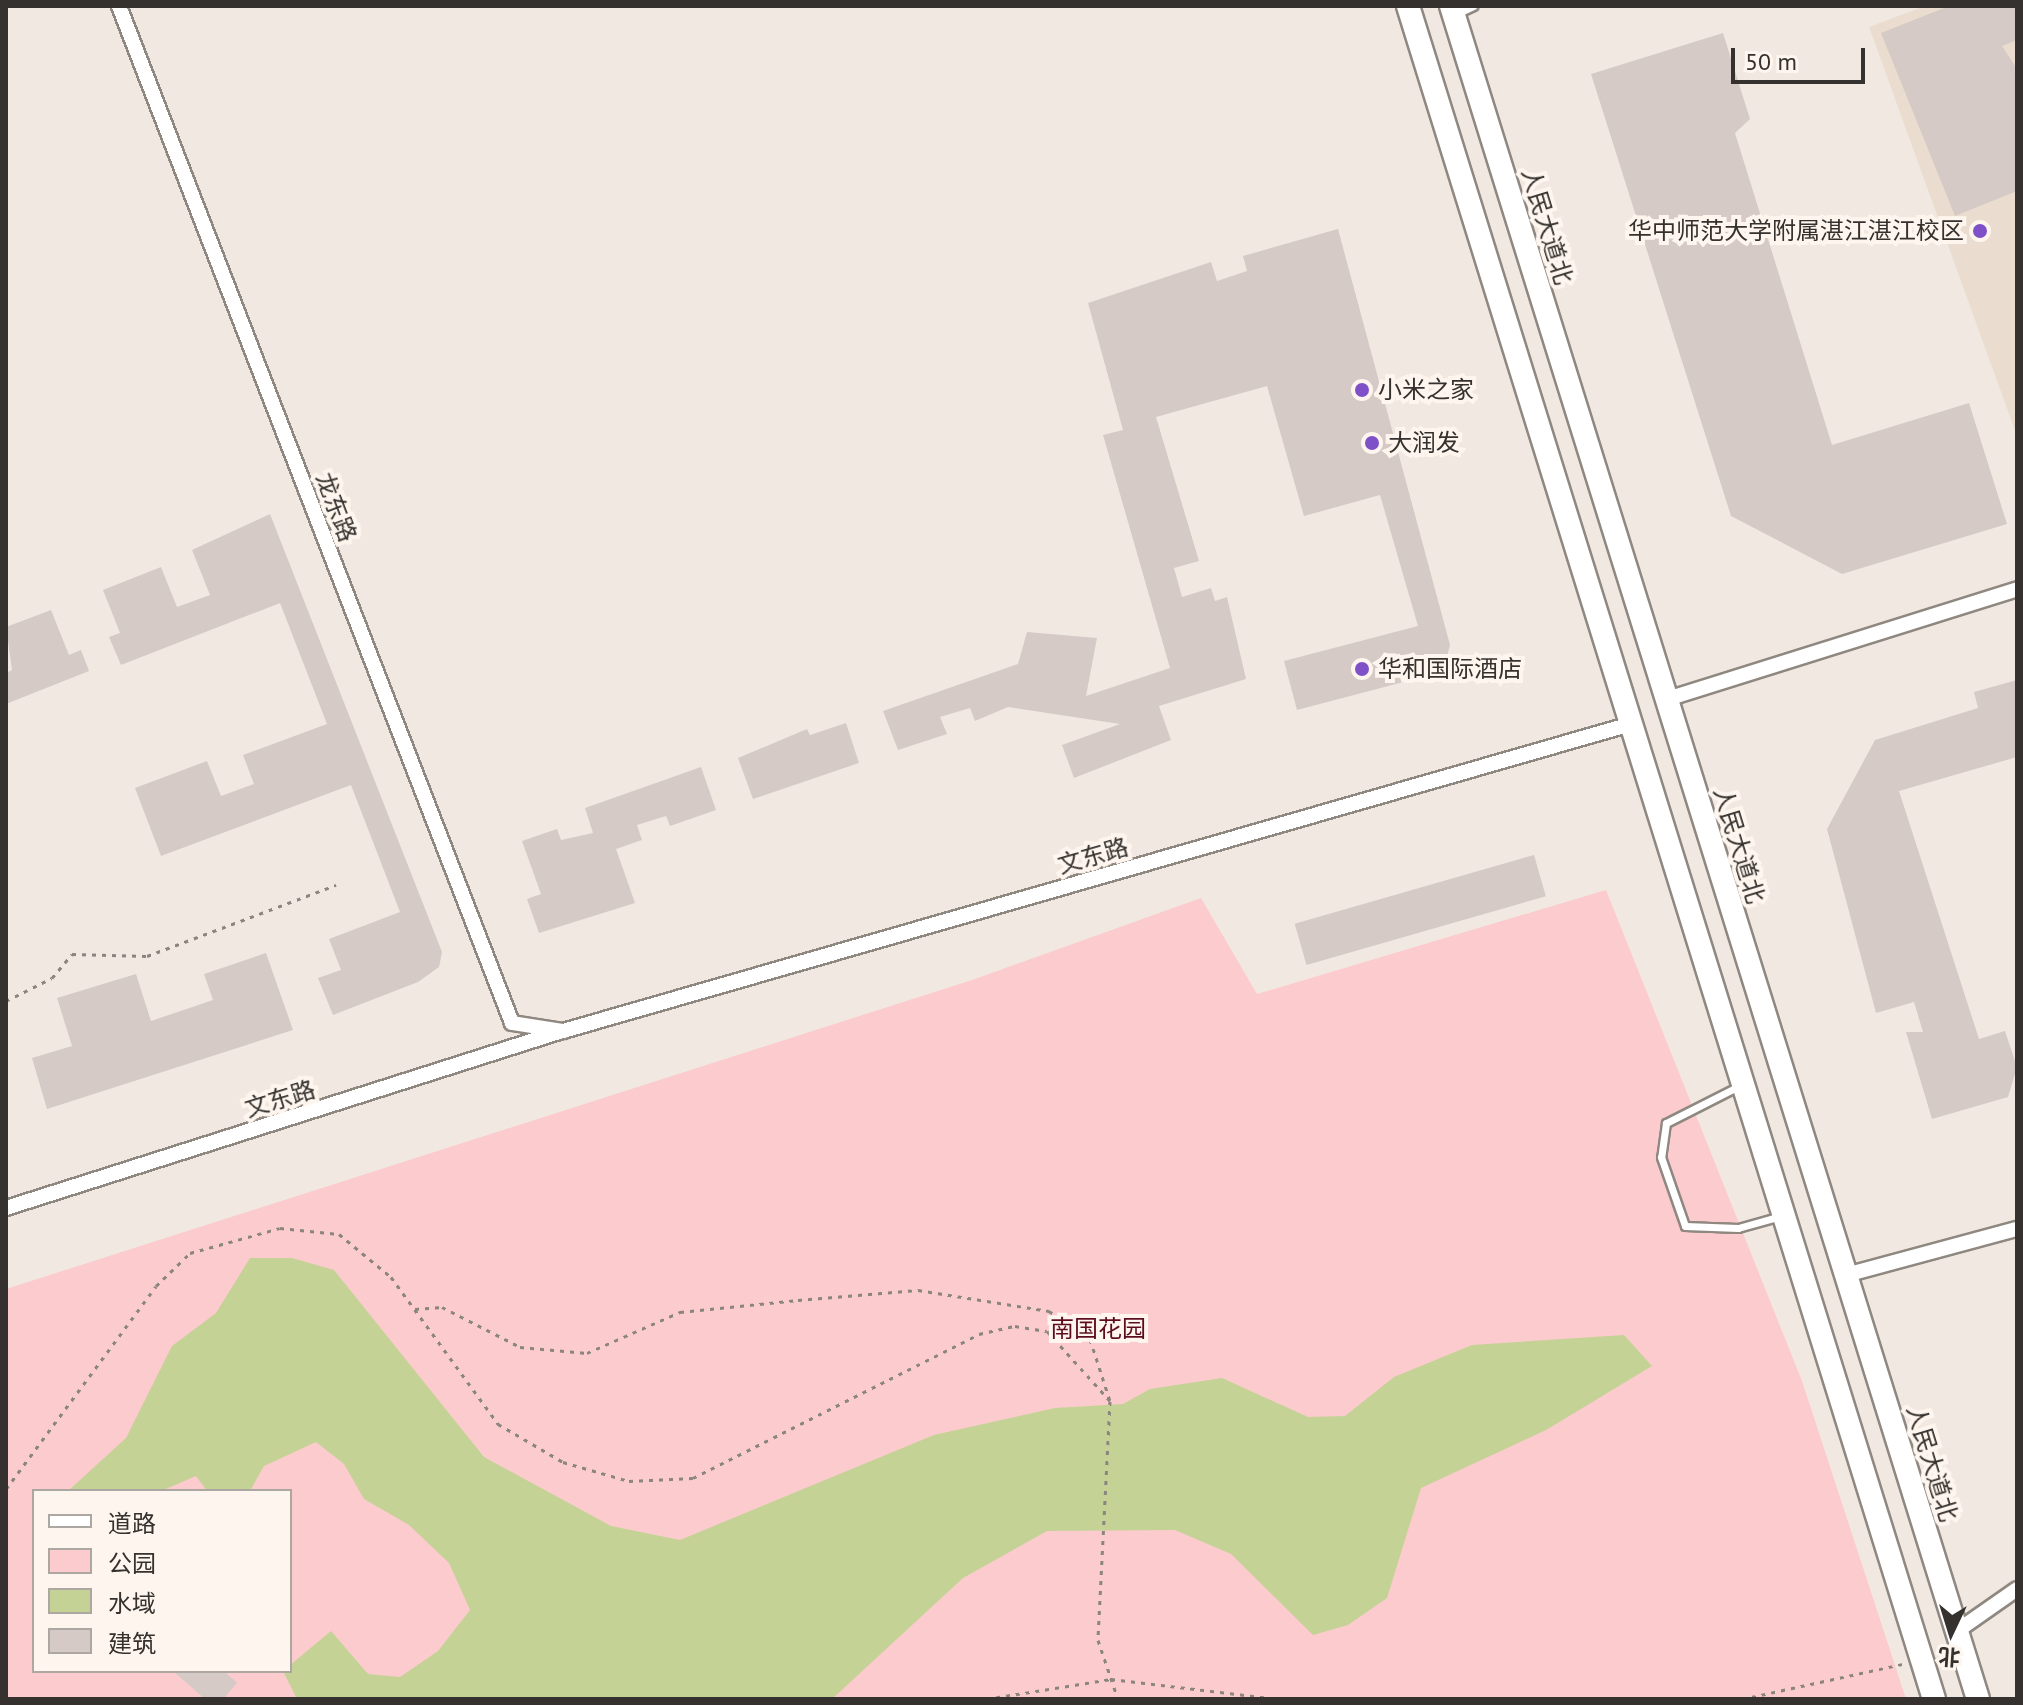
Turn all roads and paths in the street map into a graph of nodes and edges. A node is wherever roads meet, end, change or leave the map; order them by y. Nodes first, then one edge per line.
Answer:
1 (119, 6) edge
2 (1408, 6) edge
3 (1459, 9) edge
4 (2017, 589) edge
5 (1667, 699) junction
6 (1631, 724) junction
7 (336, 885) dead end
8 (6, 1001) edge
9 (512, 1023) joint
10 (567, 1030) junction
11 (1743, 1084) junction
12 (6, 1208) edge
13 (1784, 1215) junction
14 (2017, 1229) edge
15 (1846, 1275) junction
16 (415, 1309) junction
17 (1110, 1401) junction
18 (6, 1489) edge
19 (2017, 1589) edge
20 (1957, 1631) junction
21 (1922, 1660) junction
22 (1111, 1679) junction
23 (986, 1699) edge
24 (1118, 1699) edge
25 (1279, 1699) edge
26 (1742, 1699) edge
27 (1934, 1699) edge
28 (1978, 1699) edge

1 - 9 street, 龙东路
2 - 6 main road
3 - 5 main road, 人民大道北
4 - 5 street
5 - 15 main road, 人民大道北
6 - 10 street, 文东路
6 - 11 main road
7 - 8 path
9 - 10 street, 文东路
10 - 12 street, 文东路
11 - 13 main road
11 - 13 lane
13 - 21 main road
14 - 15 street
15 - 20 main road, 人民大道北
16 - 17 path
16 - 17 path
16 - 18 path
17 - 22 path
19 - 20 street
20 - 28 main road, 人民大道北
21 - 26 path
21 - 27 main road
22 - 23 path
22 - 24 path
22 - 25 path

